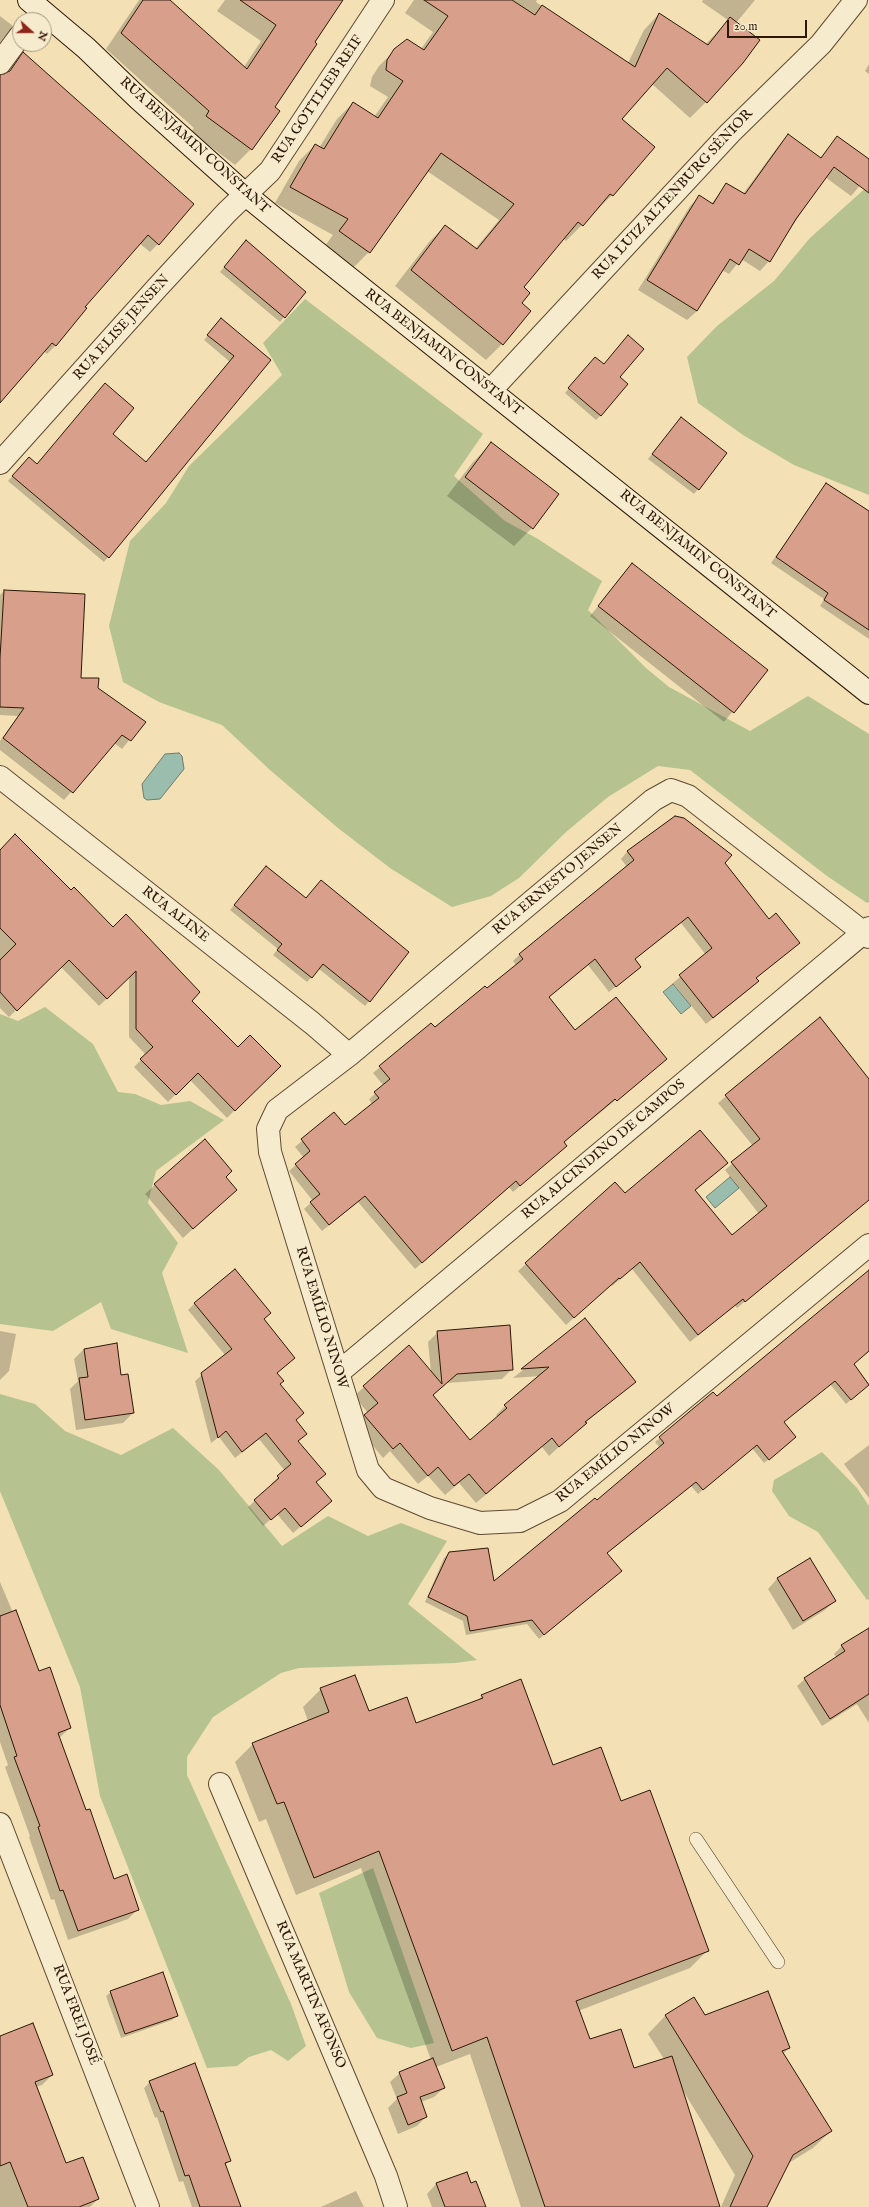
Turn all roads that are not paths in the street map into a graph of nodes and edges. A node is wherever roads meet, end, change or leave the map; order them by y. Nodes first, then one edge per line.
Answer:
1 (384, 0) edge
2 (856, 0) edge
3 (34, 10) edge
4 (12, 47) edge
5 (0, 63) edge
6 (246, 195) junction
7 (491, 390) junction
8 (0, 463) edge
9 (869, 693) edge
10 (0, 777) edge
11 (867, 932) edge
12 (348, 1055) junction
13 (268, 1129) joint
14 (869, 1244) edge
15 (338, 1373) junction
16 (220, 1784) dead end
17 (0, 1824) edge
18 (696, 1839) dead end
19 (778, 1962) dead end
20 (148, 2207) edge
21 (396, 2207) edge

1 - 6 street, RUA GOTTLIEB REIF
2 - 7 street, RUA LUIZ ALTENBURG SÊNIOR
3 - 6 street, RUA BENJAMIN CONSTANT
4 - 5 street
6 - 7 street, RUA BENJAMIN CONSTANT
6 - 8 street, RUA ELISE JENSEN
7 - 9 street, RUA BENJAMIN CONSTANT
10 - 12 street, RUA ALINE
11 - 12 street, RUA ERNESTO JENSEN
11 - 15 street, RUA ALCINDINO DE CAMPOS
12 - 13 street, RUA ERNESTO JENSEN
13 - 15 street, RUA EMÍLIO NINOW
14 - 15 street, RUA EMÍLIO NINOW
16 - 21 street, RUA MARTIN AFONSO
17 - 20 street, RUA FREI JOSÉ
18 - 19 lane

